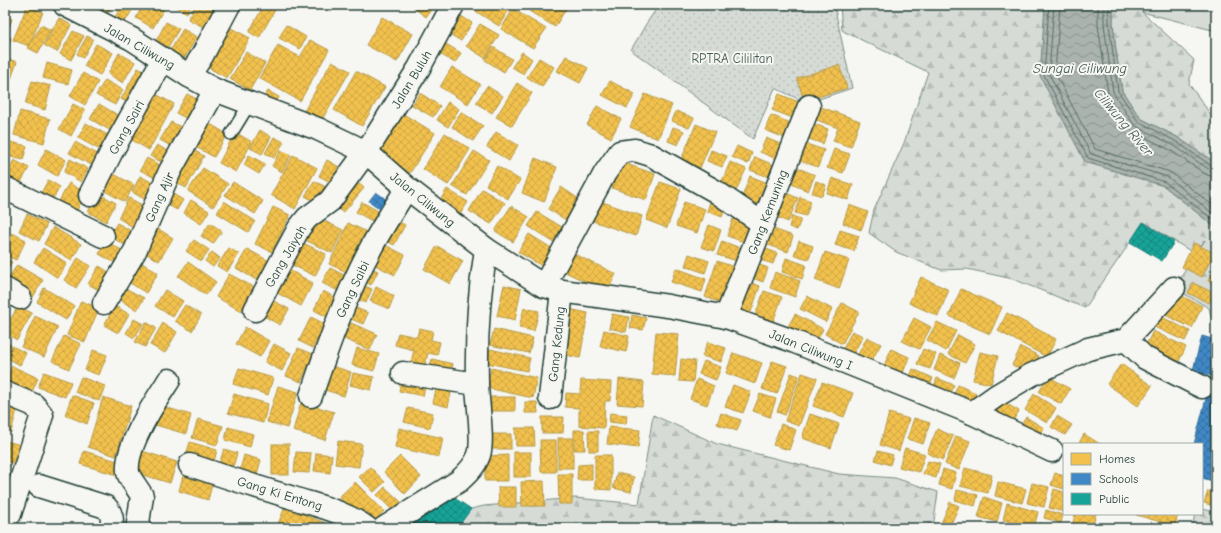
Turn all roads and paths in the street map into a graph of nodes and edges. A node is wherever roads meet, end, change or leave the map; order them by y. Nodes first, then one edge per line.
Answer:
1 (65, 5) edge
2 (229, 5) edge
3 (453, 5) edge
4 (163, 59) junction
5 (189, 76) junction
6 (215, 90) junction
7 (250, 103) junction
8 (809, 106) dead end
9 (231, 134) dead end
10 (366, 152) junction
11 (5, 188) edge
12 (407, 188) junction
13 (90, 195) dead end
14 (762, 223) junction
15 (103, 236) dead end
16 (486, 249) junction
17 (553, 288) junction
18 (1174, 288) dead end
19 (104, 304) dead end
20 (255, 310) dead end
21 (726, 317) junction
22 (1126, 340) junction
23 (403, 373) dead end
24 (169, 380) dead end
25 (476, 384) junction
26 (1202, 387) dead end
27 (5, 393) edge
28 (310, 396) dead end
29 (550, 398) dead end
30 (972, 413) junction
31 (1052, 451) dead end
32 (190, 464) dead end
33 (39, 486) dead end
34 (5, 516) edge
35 (111, 528) edge
36 (140, 528) edge
37 (366, 528) edge
38 (384, 528) edge

1 - 4 street, Jalan Ciliwung
2 - 5 street
3 - 10 street, Jalan Buluh
4 - 5 street, Jalan Ciliwung
4 - 13 street, Gang Sairi
5 - 6 street, Jalan Ciliwung
6 - 7 street, Jalan Ciliwung
6 - 19 street, Gang Ajir
7 - 9 lane
7 - 10 street, Jalan Ciliwung
8 - 14 street, Gang Kemuning
10 - 12 street, Jalan Ciliwung
10 - 20 street, Gang Jaiyah
11 - 15 street
12 - 16 street, Jalan Ciliwung
12 - 28 street, Gang Saibi
14 - 17 street
14 - 21 street, Gang Kemuning
16 - 17 street, Jalan Ciliwung I
16 - 25 street
17 - 21 street, Jalan Ciliwung I
17 - 29 street, Gang Kedung
18 - 22 street
21 - 30 street, Jalan Ciliwung I
22 - 26 street
22 - 30 street
23 - 25 street
24 - 36 street
25 - 38 street
27 - 34 street
30 - 31 street, Jalan Ciliwung I
32 - 37 street, Gang Ki Entong
33 - 35 street

